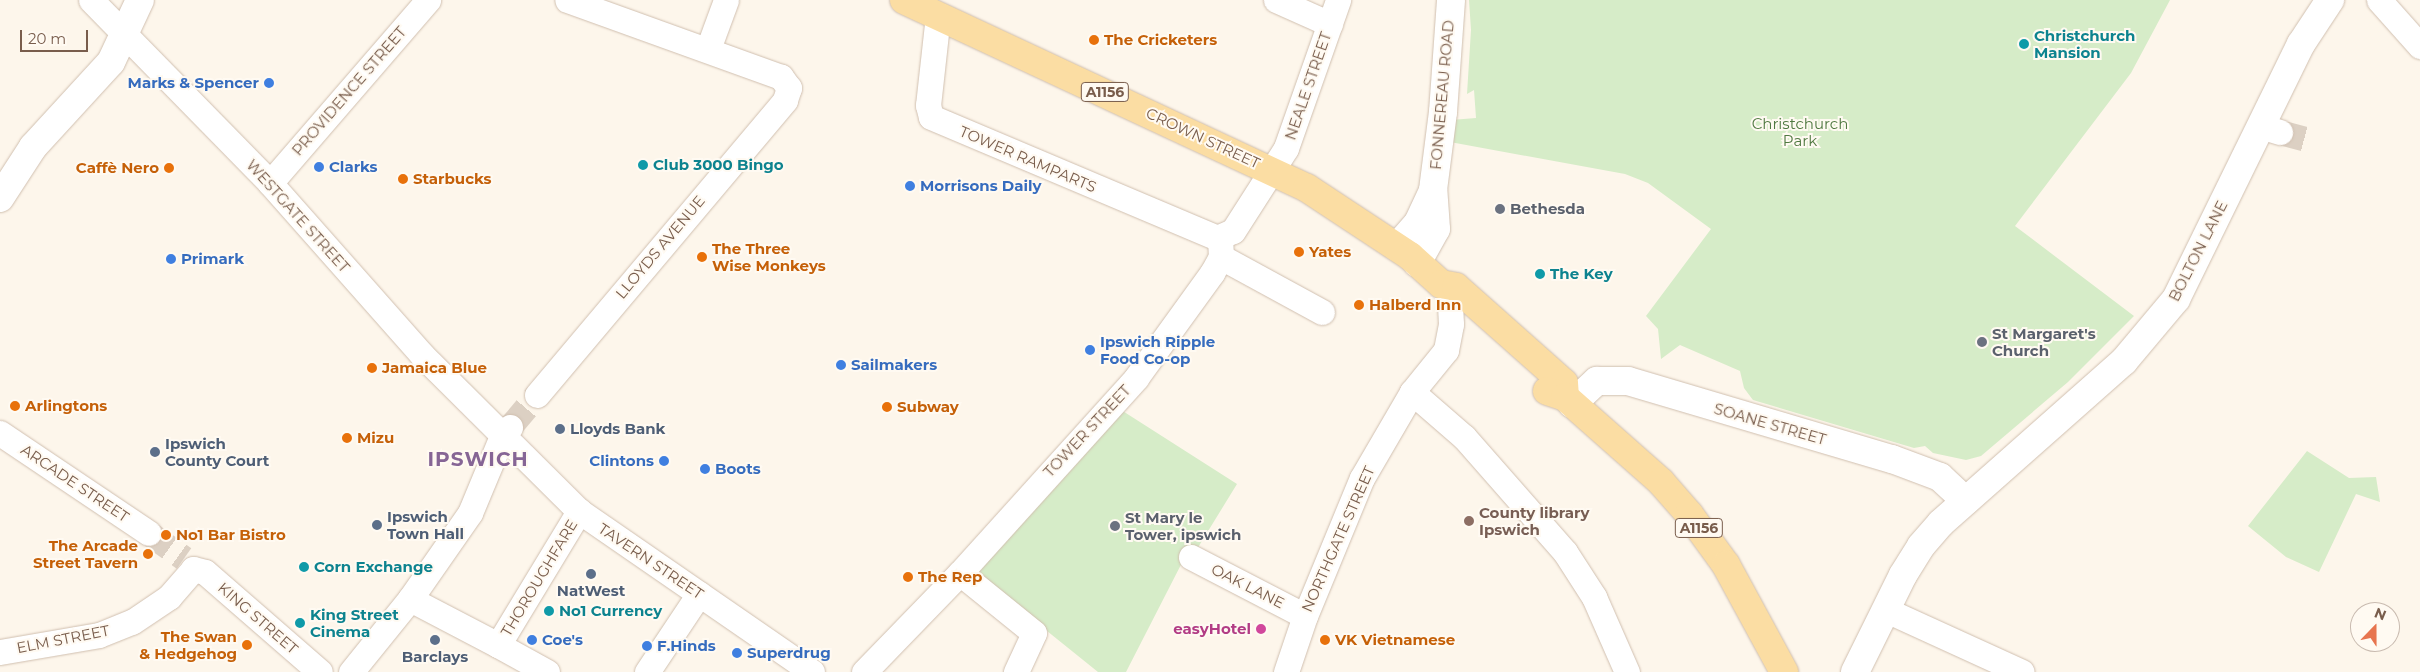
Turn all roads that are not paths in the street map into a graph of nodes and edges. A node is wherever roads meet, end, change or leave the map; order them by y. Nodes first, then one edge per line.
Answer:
1 (91, 0) edge
2 (140, 0) edge
3 (428, 0) edge
4 (567, 0) edge
5 (726, 0) edge
6 (904, 0) edge
7 (1276, 0) edge
8 (1338, 0) edge
9 (1451, 0) edge
10 (2330, 0) edge
11 (2379, 0) edge
12 (938, 15) junction
13 (1330, 24) junction
14 (125, 33) junction
15 (2420, 46) edge
16 (708, 49) junction
17 (1273, 170) junction
18 (270, 183) junction
19 (0, 198) edge
20 (1220, 247) junction
21 (1408, 255) junction
22 (1446, 295) junction
23 (1322, 312) dead end
24 (1412, 392) junction
25 (537, 395) tunnel mouth
26 (1568, 400) junction
27 (506, 432) junction
28 (0, 433) edge
29 (1966, 501) junction
30 (579, 511) junction
31 (149, 533) tunnel mouth
32 (1191, 557) dead end
33 (189, 563) joint
34 (960, 573) junction
35 (699, 594) junction
36 (410, 599) junction
37 (1886, 610) junction
38 (1305, 616) junction
39 (498, 646) junction
40 (0, 652) edge
41 (320, 672) edge
42 (351, 672) edge
43 (547, 672) edge
44 (648, 672) edge
45 (812, 672) edge
46 (864, 672) edge
47 (1016, 672) edge
48 (1286, 672) edge
49 (1627, 672) edge
50 (1784, 672) edge
51 (1855, 672) edge
52 (2022, 672) edge

1 - 14 street, WESTGATE STREET
2 - 14 main road
3 - 18 street, PROVIDENCE STREET
4 - 16 street
5 - 16 street
6 - 12 main road, CROWN STREET / A1156
7 - 13 street
8 - 13 street, NEALE STREET
9 - 21 main road, FONNEREAU ROAD
10 - 29 main road, BOLTON LANE
11 - 15 street
12 - 17 main road, CROWN STREET / A1156
12 - 20 street, TOWER RAMPARTS
13 - 17 street, NEALE STREET
14 - 18 street, WESTGATE STREET
14 - 19 main road
16 - 25 street, LLOYDS AVENUE
17 - 20 street, TOWER STREET
17 - 21 main road, CROWN STREET / A1156
18 - 27 street, WESTGATE STREET
20 - 23 street, TOWER RAMPARTS
20 - 34 street, TOWER STREET
21 - 22 main road, A1156
22 - 24 street, NORTHGATE STREET
22 - 26 main road, A1156
24 - 38 street, NORTHGATE STREET
24 - 49 street
26 - 29 main road, SOANE STREET
26 - 50 main road, A1156
27 - 30 street, TAVERN STREET
27 - 36 street
28 - 31 street, ARCADE STREET
29 - 37 main road, BOLTON LANE
30 - 35 street, TAVERN STREET
30 - 39 street, THOROUGHFARE
32 - 38 street, OAK LANE
33 - 40 street, ELM STREET
33 - 41 street, KING STREET
34 - 46 street, TOWER STREET
34 - 47 street
35 - 44 street
35 - 45 street, TAVERN STREET
36 - 39 street, THOROUGHFARE
36 - 42 street
37 - 51 main road, BOLTON LANE
37 - 52 street
38 - 48 street, NORTHGATE STREET
39 - 43 street, THOROUGHFARE

